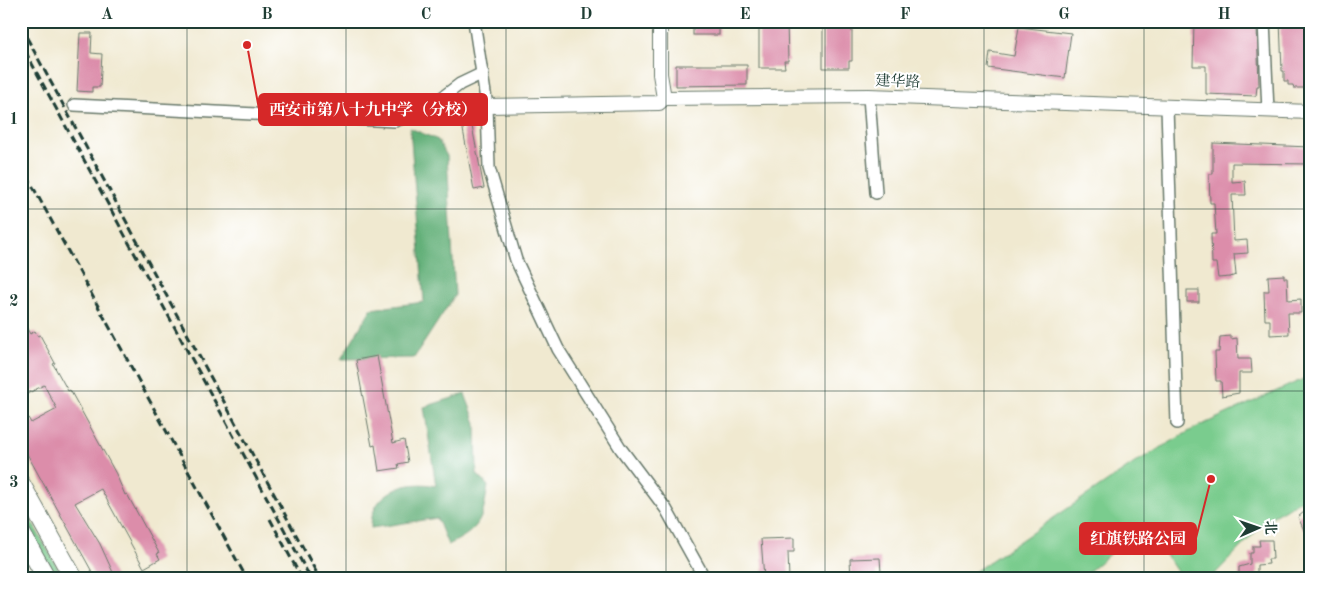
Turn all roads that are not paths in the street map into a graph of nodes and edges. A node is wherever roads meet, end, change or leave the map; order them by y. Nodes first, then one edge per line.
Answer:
1 (474, 21) edge
2 (660, 21) edge
3 (1264, 21) edge
4 (483, 73) junction
5 (869, 96) junction
6 (664, 98) junction
7 (74, 105) dead end
8 (487, 106) junction
9 (1167, 107) junction
10 (1268, 111) junction
11 (1310, 112) edge
12 (876, 193) dead end
13 (1177, 424) dead end
14 (21, 484) edge
15 (21, 533) edge
16 (46, 579) edge
17 (74, 579) edge
18 (705, 579) edge

1 - 4 street
2 - 6 street
3 - 10 street
4 - 7 street
4 - 8 street
5 - 6 street, 建华路
5 - 9 street, 建华路
5 - 12 street
6 - 8 street, 建华路
8 - 18 street
9 - 10 street, 建华路
9 - 13 street
10 - 11 street, 建华路
14 - 17 main road
15 - 16 main road

